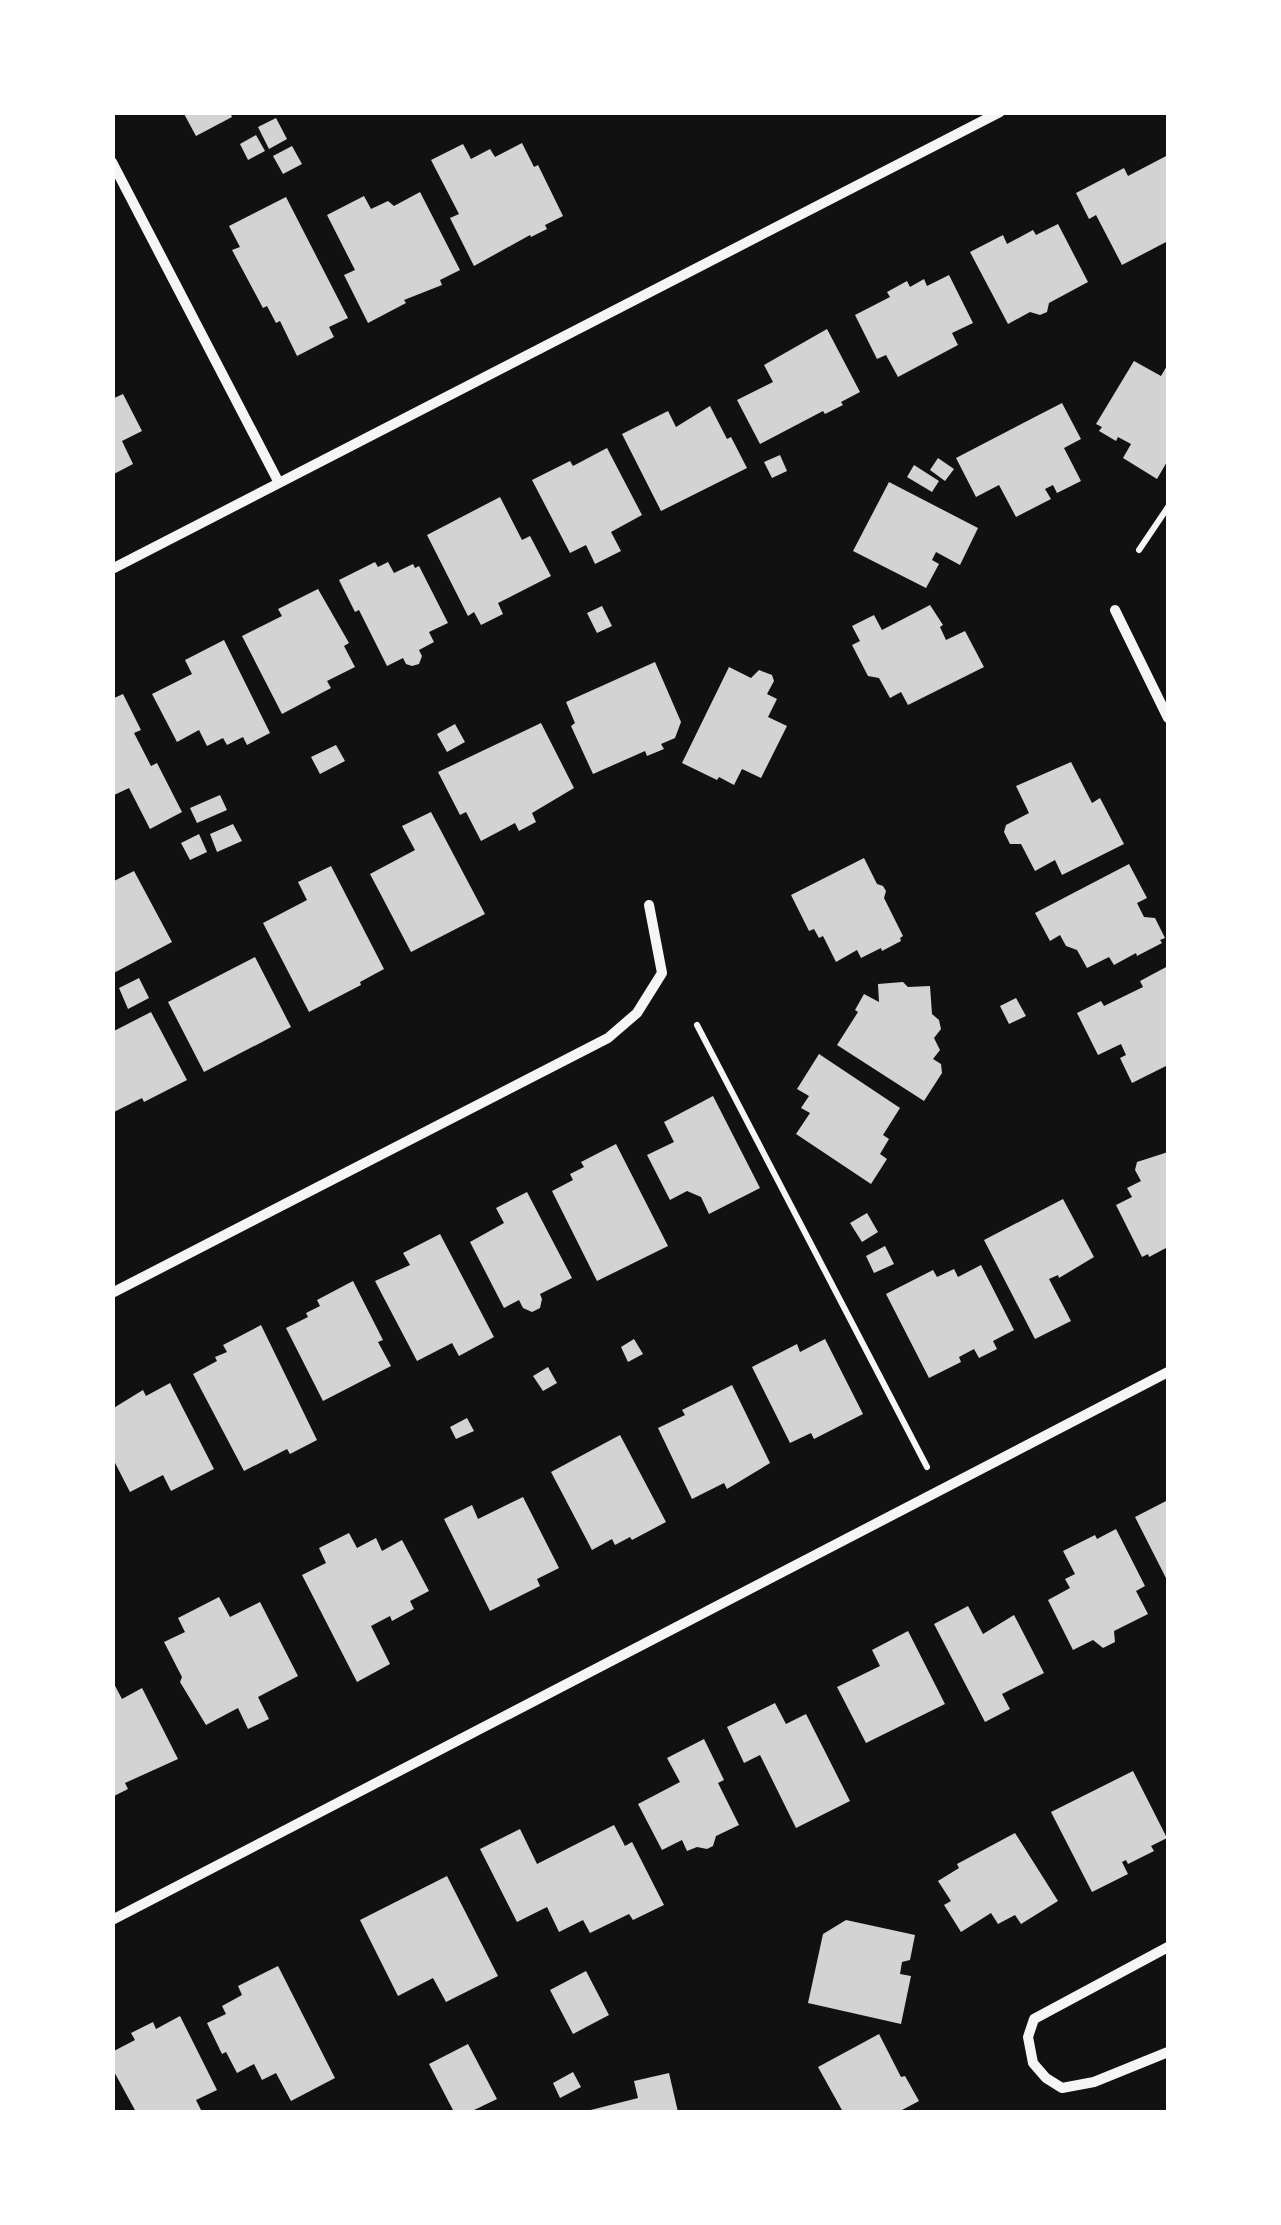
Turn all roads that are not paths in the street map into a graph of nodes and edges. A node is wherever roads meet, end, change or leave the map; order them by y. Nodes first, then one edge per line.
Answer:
1 (1000, 112) edge
2 (112, 162) edge
3 (279, 483) junction
4 (112, 570) edge
5 (1115, 610) dead end
6 (1168, 718) edge
7 (649, 905) dead end
8 (114, 1288) edge
9 (1168, 1372) edge
10 (112, 1920) edge
11 (1168, 1946) edge
12 (1168, 2052) edge

1 - 3 street
2 - 3 street
3 - 4 street
5 - 6 street
7 - 8 street
9 - 10 street
11 - 12 street

